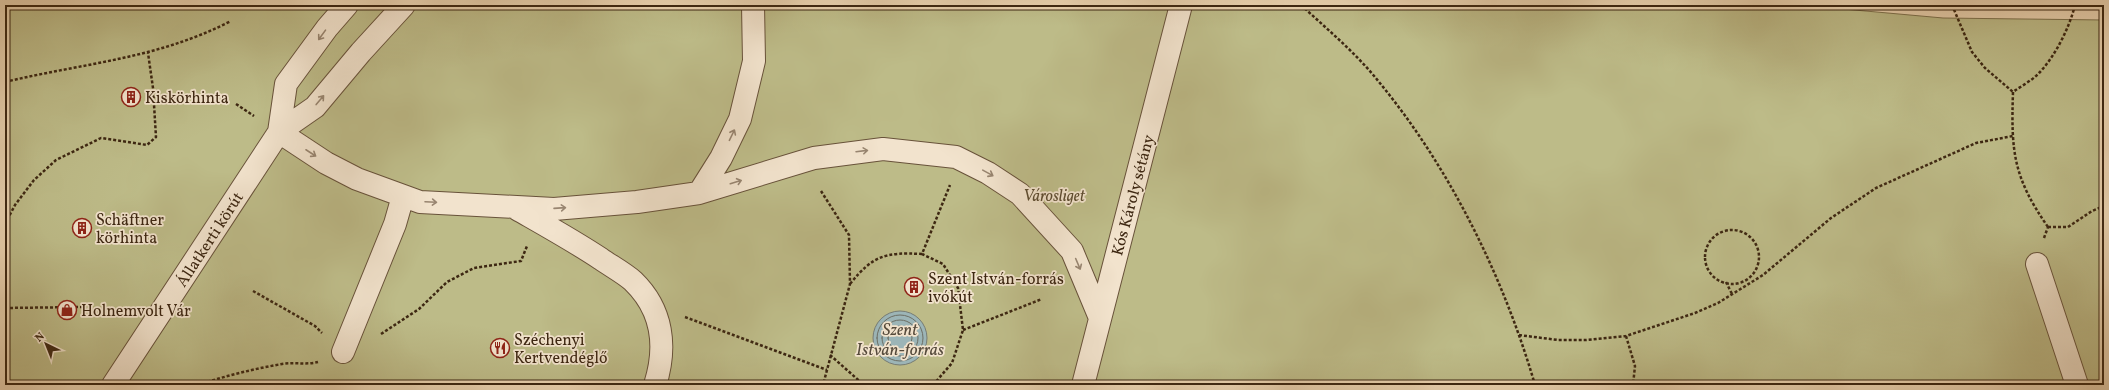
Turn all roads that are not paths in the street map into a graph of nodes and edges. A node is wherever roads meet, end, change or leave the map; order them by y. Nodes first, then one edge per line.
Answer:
1 (347, 5) edge
2 (404, 5) edge
3 (753, 5) edge
4 (1181, 5) edge
5 (279, 132) junction
6 (699, 193) junction
7 (403, 196) junction
8 (513, 206) junction
9 (2037, 264) dead end
10 (1100, 318) junction
11 (343, 352) road end
12 (113, 385) edge
13 (655, 385) edge
14 (1083, 385) edge
15 (2077, 385) edge

1 -> 5 street, Állatkerti körút
5 -> 2 street, Állatkerti körút
6 -> 3 street
4 - 10 street, Kós Károly sétány
5 -> 7 street
5 - 12 street, Állatkerti körút
8 -> 6 street
6 -> 10 street
7 -> 8 street
7 - 11 street
8 - 13 street
9 - 15 street
10 - 14 street, Kós Károly sétány

